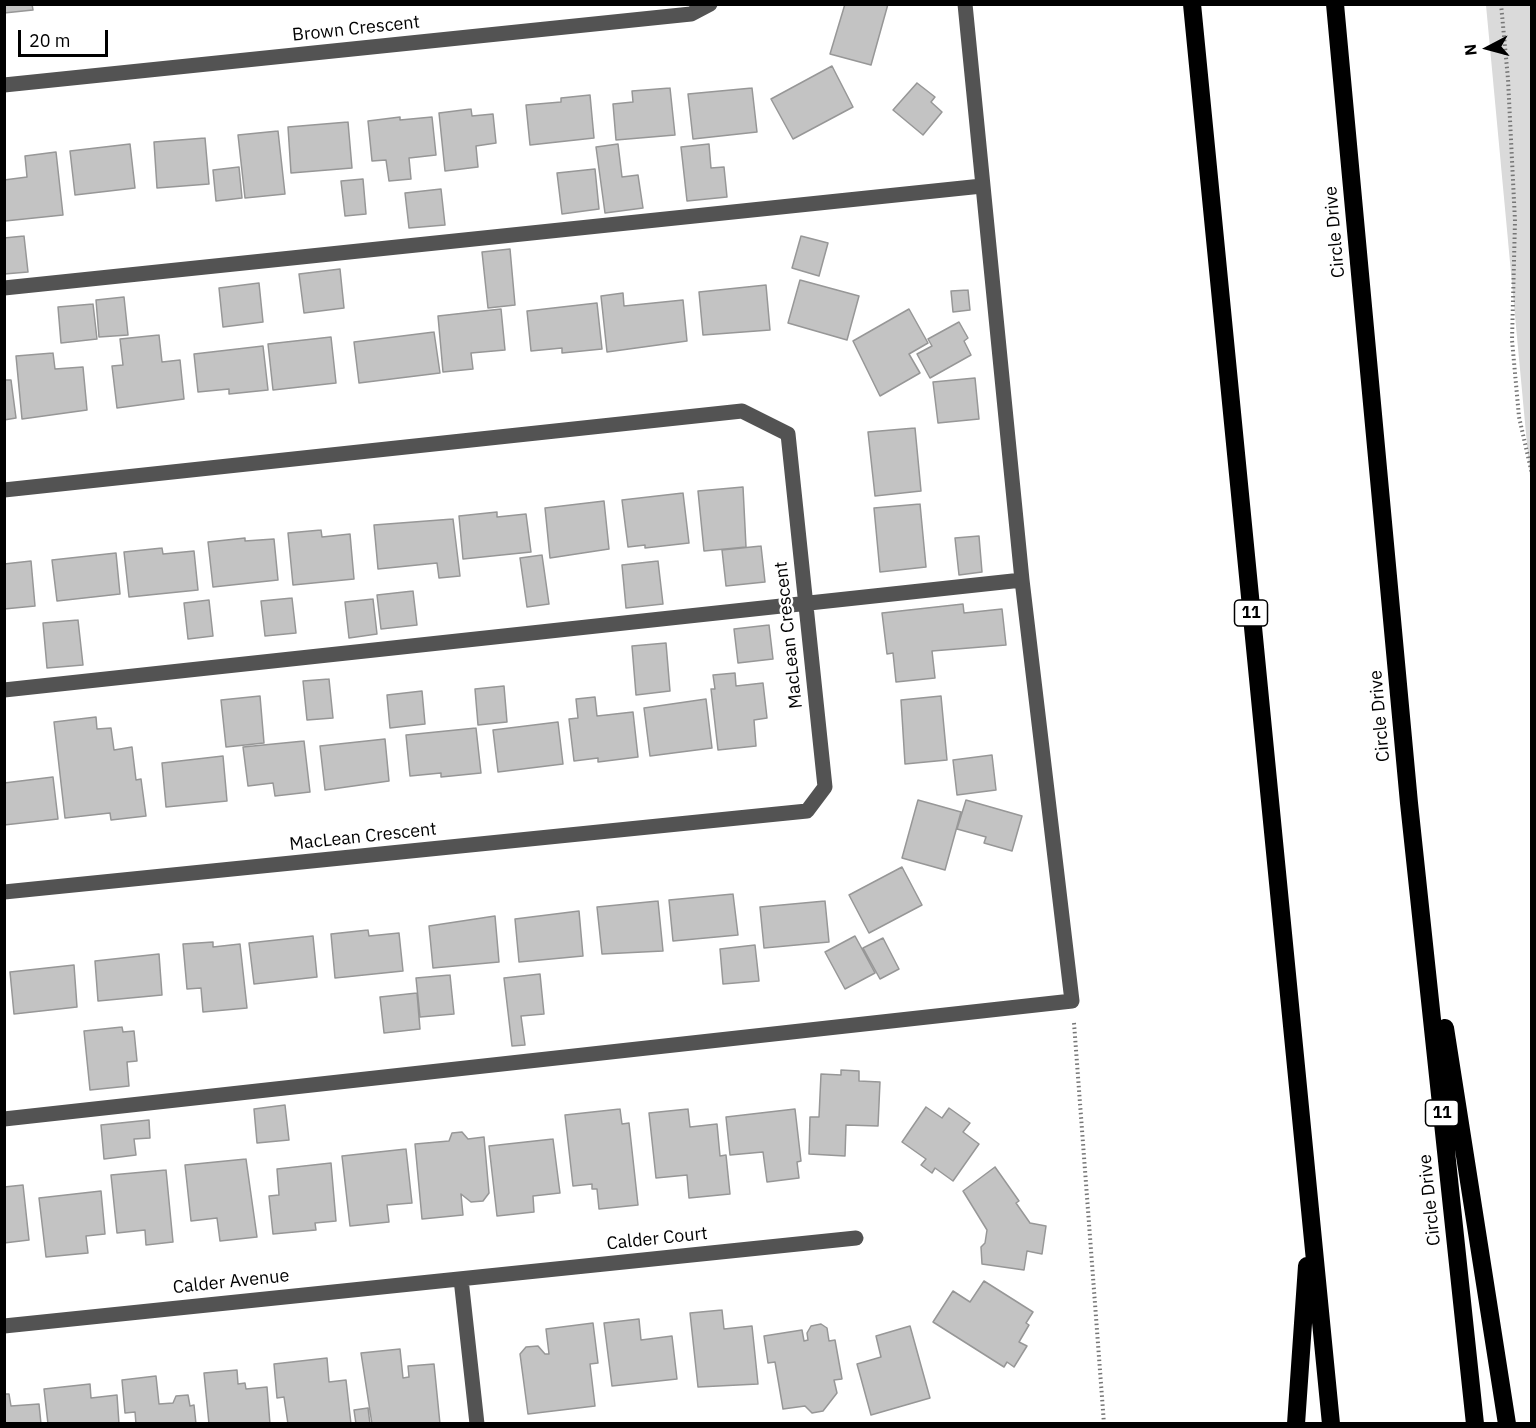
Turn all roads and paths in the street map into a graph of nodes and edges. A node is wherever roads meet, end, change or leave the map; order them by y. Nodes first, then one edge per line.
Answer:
1 (710, 4) edge
2 (966, 4) edge
3 (1192, 4) edge
4 (1335, 4) edge
5 (1501, 4) edge
6 (4, 85) edge
7 (982, 186) junction
8 (4, 288) edge
9 (1532, 474) edge
10 (4, 490) edge
11 (1022, 580) junction
12 (805, 605) junction
13 (4, 690) edge
14 (1409, 802) junction
15 (4, 892) edge
16 (1072, 1001) junction
17 (4, 1119) edge
18 (1311, 1222) junction
19 (856, 1238) dead end
20 (461, 1279) junction
21 (4, 1326) edge
22 (477, 1424) edge
23 (1104, 1424) edge
24 (1296, 1424) edge
25 (1332, 1424) edge
26 (1475, 1424) edge
27 (1507, 1424) edge

1 - 6 street, Brown Crescent
2 - 7 street
3 - 18 highway, 11
4 - 14 highway, Circle Drive / 11
5 - 9 path
7 - 8 street
7 - 11 street
10 - 12 street, MacLean Crescent
11 - 12 street
11 - 16 street
12 - 13 street
12 - 15 street, MacLean Crescent
14 - 26 highway, Circle Drive / 11
14 - 27 highway
16 - 17 street
16 - 23 path
18 - 24 highway
18 - 25 highway, 11
19 - 20 street, Calder Court
20 - 21 street, Calder Avenue
20 - 22 street

